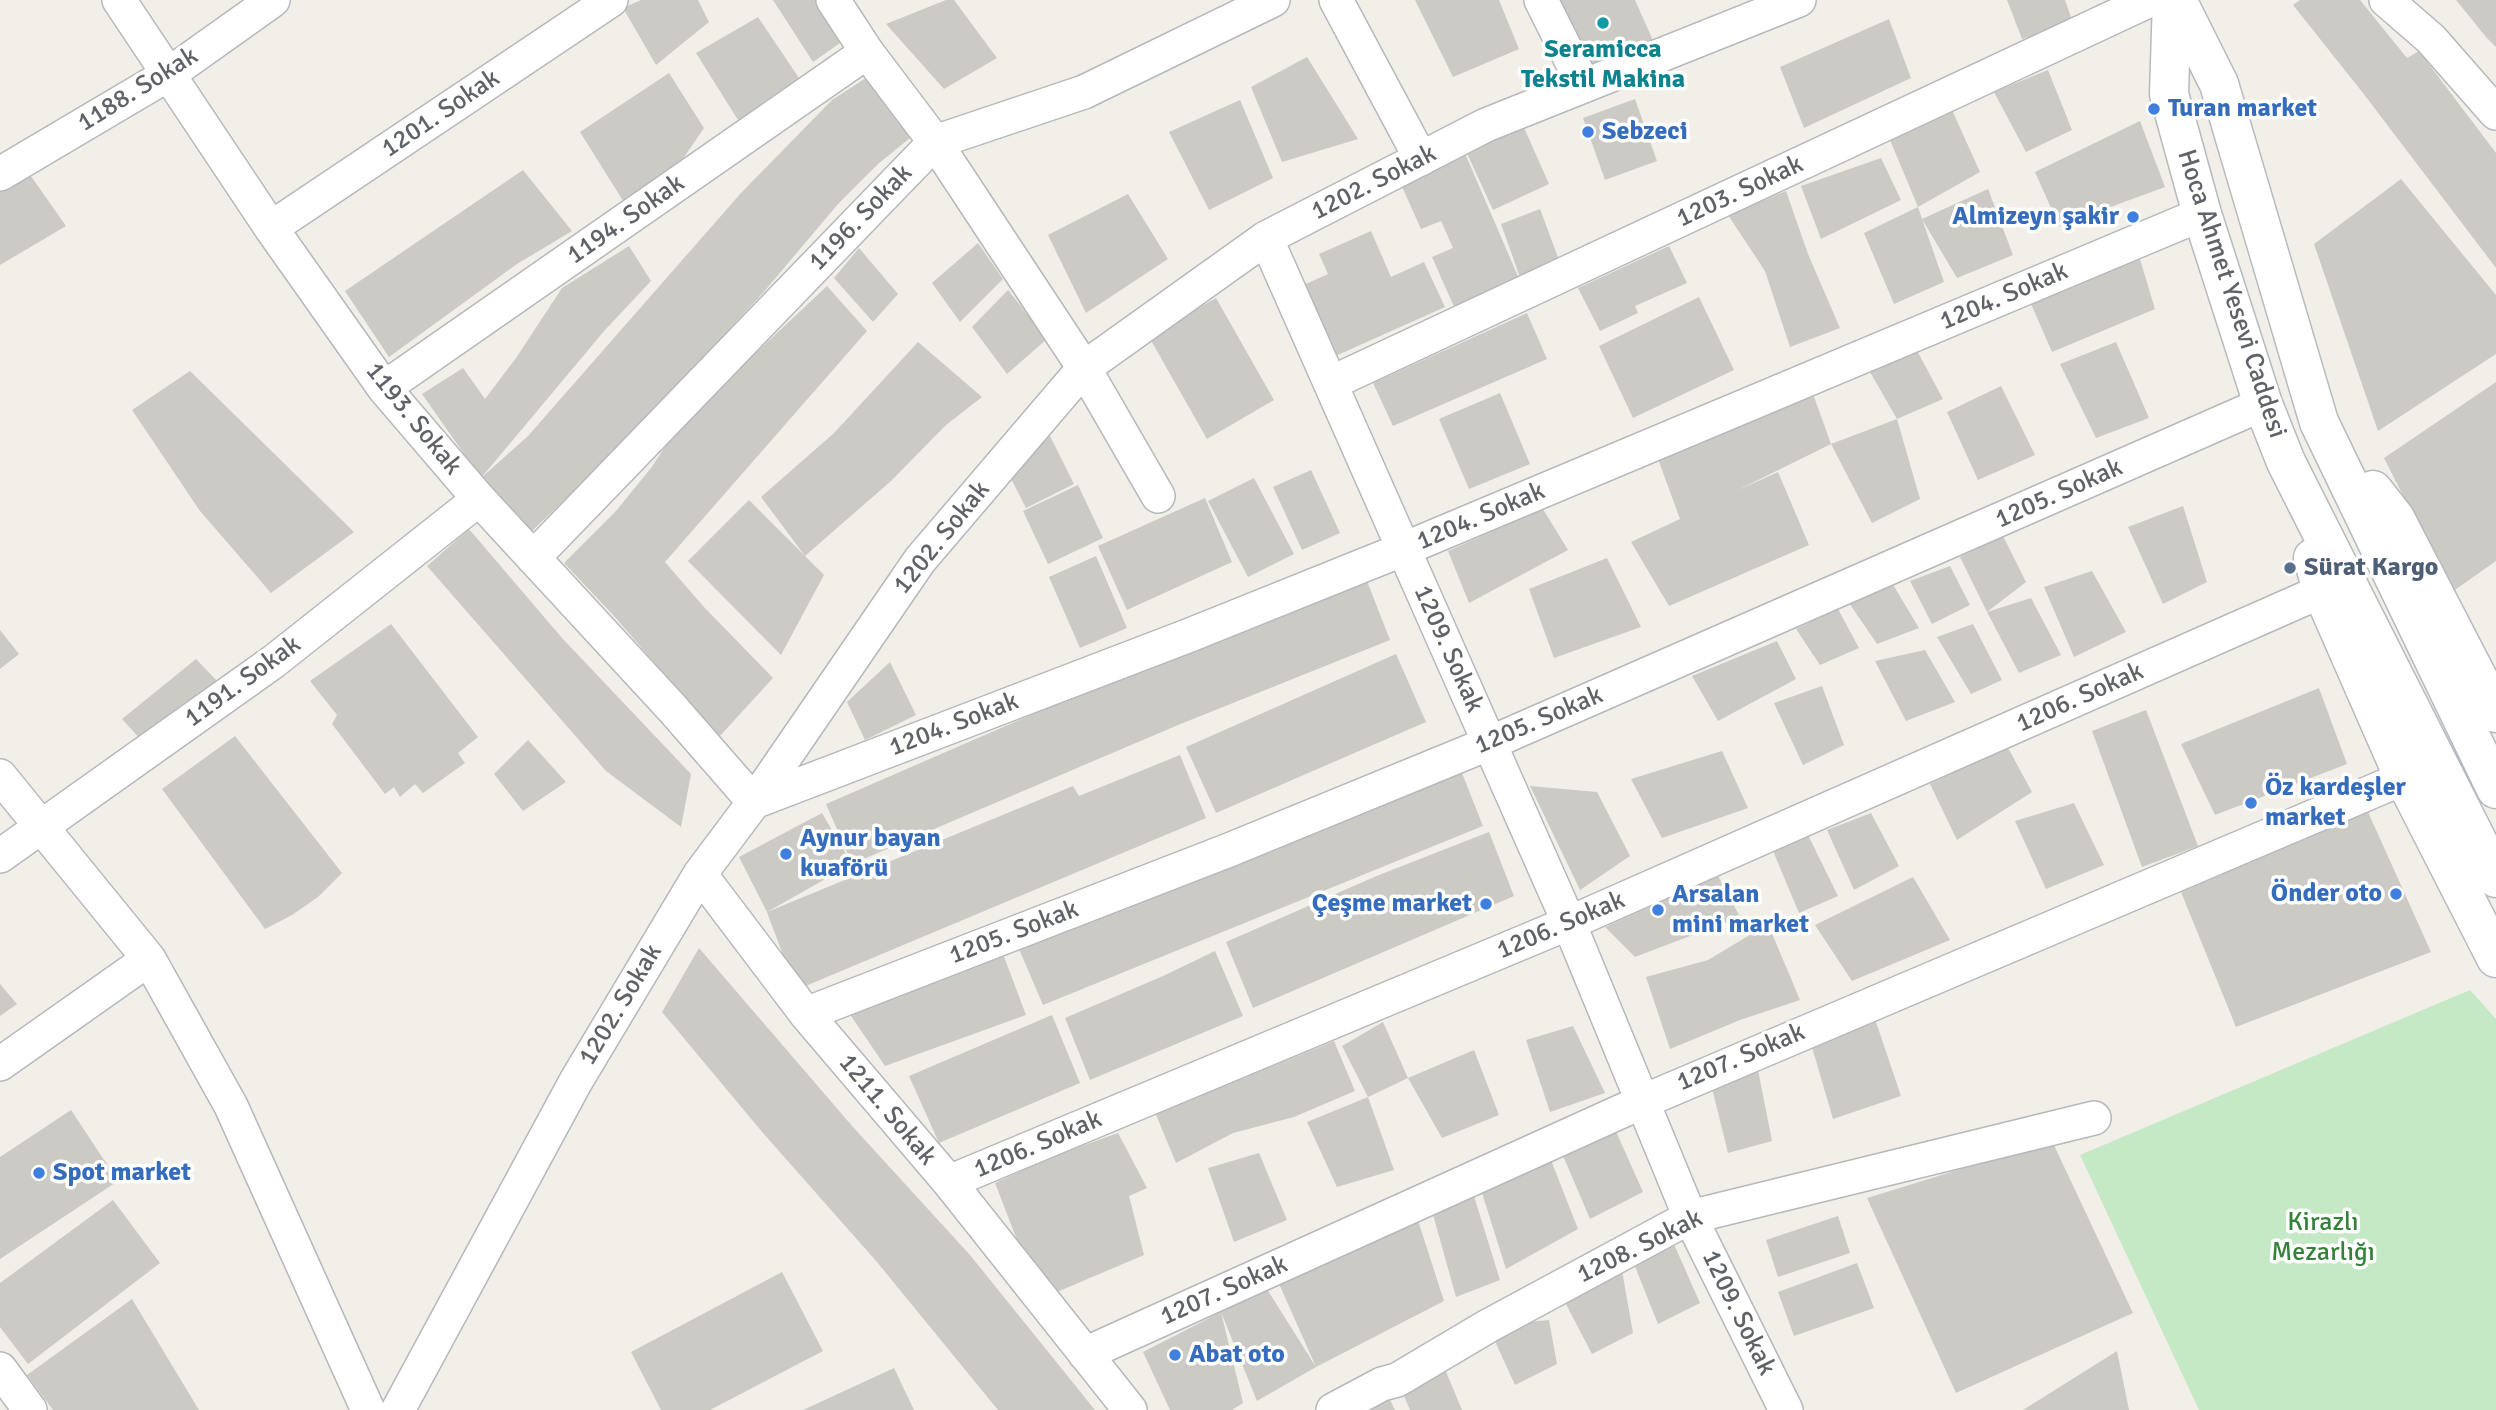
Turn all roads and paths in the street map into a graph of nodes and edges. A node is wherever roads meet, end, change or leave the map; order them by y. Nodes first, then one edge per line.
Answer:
1 (119, 0) edge
2 (273, 0) edge
3 (611, 0) edge
4 (833, 0) edge
5 (1273, 0) edge
6 (1336, 0) edge
7 (1541, 0) edge
8 (1799, 0) edge
9 (2150, 0) edge
10 (2172, 0) edge
11 (2177, 0) edge
12 (2386, 0) edge
13 (1758, 7) edge
14 (867, 52) junction
15 (169, 74) junction
16 (1584, 86) junction
17 (2496, 113) edge
18 (935, 142) junction
19 (1421, 159) junction
20 (0, 174) edge
21 (2202, 214) junction
22 (271, 228) junction
23 (1266, 238) junction
24 (1084, 368) junction
25 (1331, 383) junction
26 (384, 388) junction
27 (2263, 404) junction
28 (2319, 422) junction
29 (2286, 462) junction
30 (1158, 496) dead end
31 (479, 499) junction
32 (1404, 549) junction
33 (533, 558) junction
34 (2322, 591) junction
35 (2496, 713) edge
36 (1490, 743) junction
37 (0, 776) edge
38 (2404, 778) junction
39 (2496, 789) edge
40 (754, 802) junction
41 (43, 826) junction
42 (0, 856) edge
43 (700, 873) junction
44 (2496, 878) edge
45 (1569, 923) junction
46 (2496, 958) edge
47 (149, 959) junction
48 (806, 1014) junction
49 (0, 1064) edge
50 (1644, 1101) junction
51 (2094, 1118) dead end
52 (949, 1182) junction
53 (1690, 1217) junction
54 (1085, 1354) junction
55 (0, 1369) edge
56 (30, 1410) edge
57 (368, 1410) edge
58 (398, 1410) edge
59 (1130, 1410) edge
60 (1333, 1410) edge
61 (1786, 1410) edge

1 - 15 street, 1193. Sokak
2 - 15 street, 1188. Sokak
3 - 22 street, 1201. Sokak
4 - 14 street
5 - 18 street, 1196. Sokak
6 - 19 street
7 - 16 street
8 - 13 street, 1202. Sokak
9 - 25 street, 1203. Sokak
10 - 21 main road, Hoca Ahmet Yesevi Caddesi
11 - 28 main road, Hoca Ahmet Yesevi Caddesi
12 - 17 street
13 - 16 street, 1202. Sokak
14 - 18 street
14 - 26 street, 1194. Sokak
15 - 20 street, 1188. Sokak
15 - 22 street, 1193. Sokak
16 - 19 street, 1202. Sokak
18 - 24 street
18 - 33 street, 1196. Sokak
19 - 23 street, 1202. Sokak
21 - 27 main road, Hoca Ahmet Yesevi Caddesi
21 - 32 street, 1204. Sokak
22 - 26 street, 1193. Sokak
23 - 24 street, 1202. Sokak
23 - 25 street, 1209. Sokak
24 - 30 street
24 - 40 street, 1202. Sokak
25 - 32 street, 1209. Sokak
26 - 31 street, 1193. Sokak
27 - 29 main road, Hoca Ahmet Yesevi Caddesi
27 - 36 street, 1205. Sokak
28 - 35 main road
28 - 39 main road
29 - 34 main road
29 - 44 main road
31 - 33 street, 1193. Sokak
31 - 41 street, 1191. Sokak
32 - 36 street, 1209. Sokak
32 - 40 street, 1204. Sokak
33 - 40 street, 1193. Sokak
34 - 38 main road
34 - 45 street, 1206. Sokak
36 - 45 street, 1209. Sokak
36 - 48 street, 1205. Sokak
37 - 41 street
38 - 46 main road
38 - 50 street, 1207. Sokak
40 - 43 street, 1202. Sokak
41 - 42 street, 1191. Sokak
41 - 47 street
43 - 48 street, 1211. Sokak
43 - 58 street, 1202. Sokak
45 - 50 street, 1209. Sokak
45 - 52 street, 1206. Sokak
47 - 49 street
47 - 57 street
48 - 52 street, 1211. Sokak
50 - 53 street, 1209. Sokak
50 - 54 street, 1207. Sokak
51 - 53 street, 1208. Sokak
52 - 54 street, 1211. Sokak
53 - 60 street, 1208. Sokak
53 - 61 street, 1209. Sokak
54 - 59 street, 1211. Sokak
55 - 56 street

